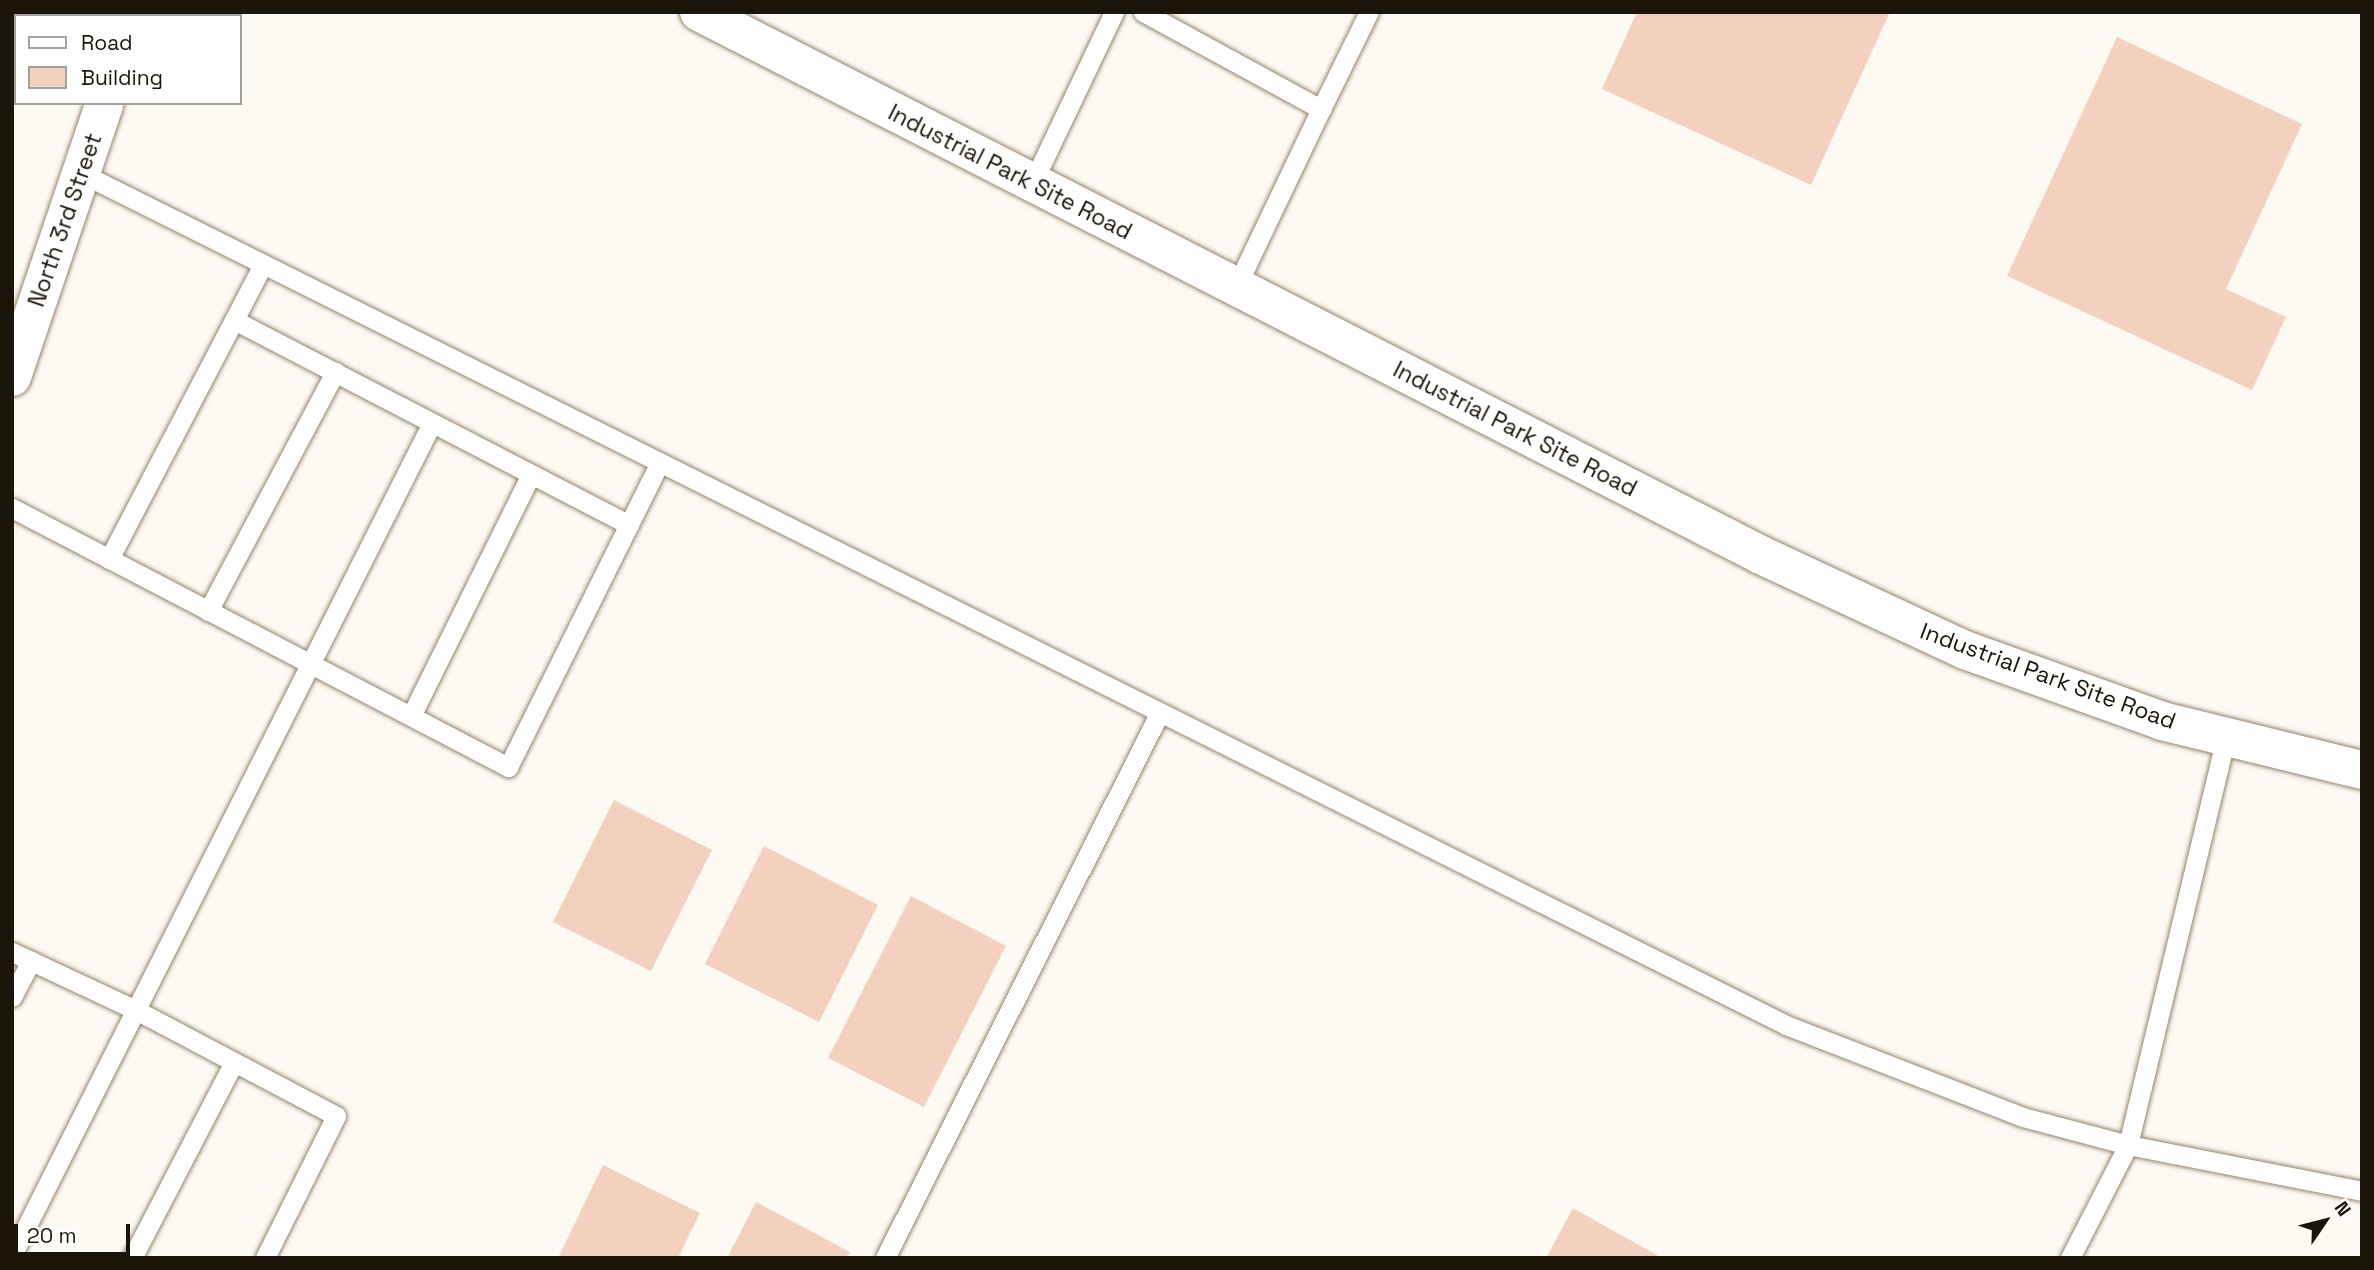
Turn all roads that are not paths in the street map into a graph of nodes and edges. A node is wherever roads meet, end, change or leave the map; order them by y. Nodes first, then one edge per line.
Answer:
1 (699, 12) edge
2 (1114, 12) edge
3 (1143, 12) edge
4 (1369, 12) edge
5 (103, 105) edge
6 (1321, 109) junction
7 (81, 173) junction
8 (1032, 184) junction
9 (263, 265) junction
10 (1236, 287) junction
11 (234, 320) junction
12 (335, 372) junction
13 (12, 377) edge
14 (432, 423) junction
15 (659, 464) junction
16 (531, 474) junction
17 (12, 508) edge
18 (629, 525) junction
19 (109, 559) junction
20 (208, 611) junction
21 (311, 664) junction
22 (1159, 714) junction
23 (411, 716) junction
24 (2226, 737) junction
25 (2362, 769) edge
26 (12, 952) edge
27 (31, 961) junction
28 (12, 997) edge
29 (136, 1010) junction
30 (234, 1062) junction
31 (2128, 1145) junction
32 (2362, 1191) edge
33 (12, 1255) edge
34 (132, 1258) edge
35 (265, 1258) edge
36 (885, 1258) edge
37 (2070, 1258) edge

1 - 8 street, Industrial Park Site Road
2 - 8 lane
3 - 6 lane
4 - 6 lane
5 - 7 street, North 3rd Street
6 - 10 lane
7 - 9 lane
7 - 13 street, North 3rd Street
8 - 10 street, Industrial Park Site Road
9 - 11 lane
9 - 15 lane
10 - 24 street, Industrial Park Site Road
11 - 12 lane
11 - 19 lane
12 - 14 lane
12 - 20 lane
14 - 16 lane
14 - 21 lane
15 - 18 lane
15 - 22 lane
16 - 18 lane
16 - 23 lane
17 - 19 lane
18 - 23 lane
19 - 20 lane
20 - 21 lane
21 - 23 lane
21 - 29 lane
22 - 31 lane
22 - 36 lane
24 - 25 street, Industrial Park Site Road
24 - 31 lane
26 - 27 lane
27 - 28 lane
27 - 29 lane
29 - 30 lane
29 - 33 lane
30 - 34 lane
30 - 35 lane
31 - 32 lane
31 - 37 lane

